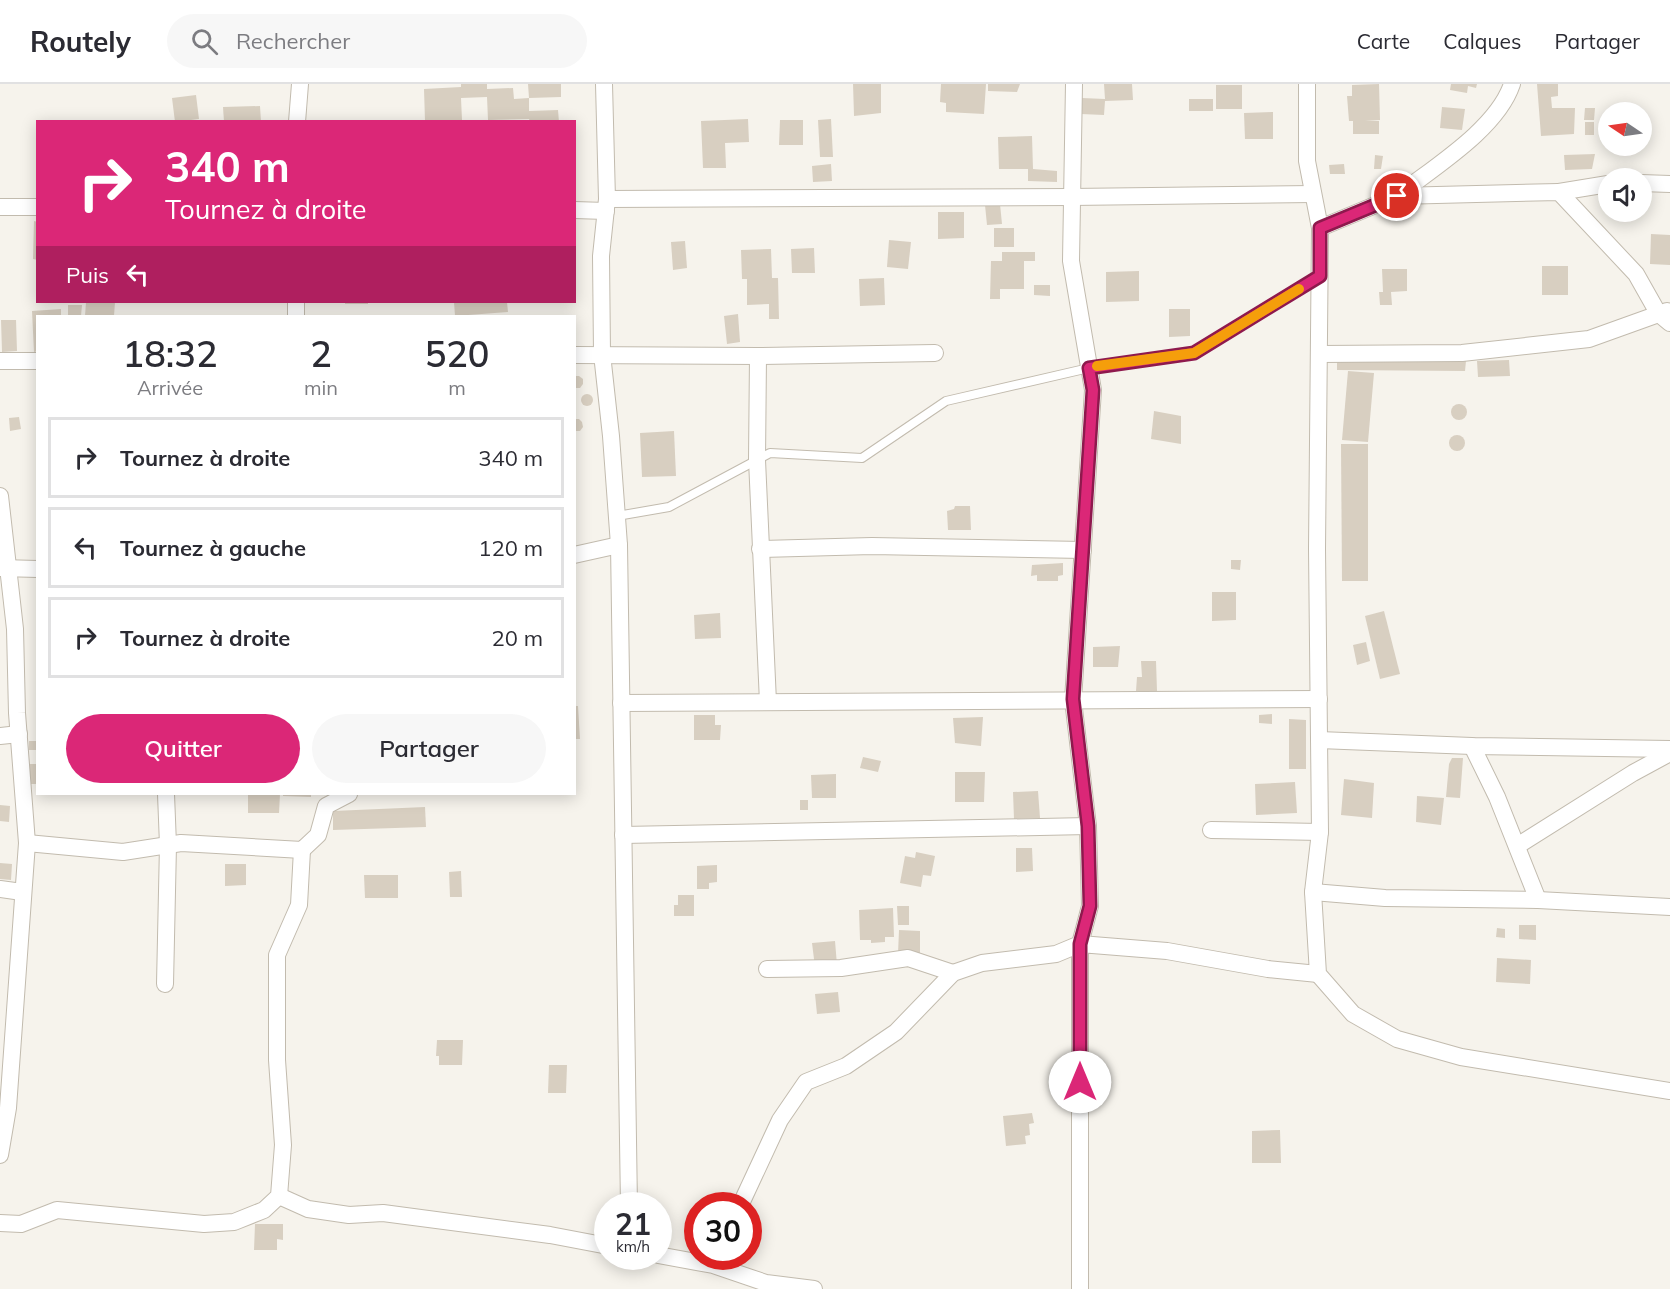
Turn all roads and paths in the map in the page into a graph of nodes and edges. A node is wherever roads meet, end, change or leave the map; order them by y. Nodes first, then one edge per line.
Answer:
1 (300, 84) edge
2 (604, 84) edge
3 (1074, 84) edge
4 (1307, 84) edge
5 (1512, 84) edge
6 (297, 120) edge
7 (1652, 183) edge
8 (1670, 184) edge
9 (1598, 186) edge
10 (1559, 192) junction
11 (1313, 194) junction
12 (1397, 196) junction
13 (1071, 198) junction
14 (607, 205) junction
15 (0, 207) edge
16 (36, 207) edge
17 (576, 210) edge
18 (1320, 228) junction
19 (1320, 276) junction
20 (1666, 316) edge
21 (935, 353) dead end
22 (602, 354) junction
23 (1320, 354) junction
24 (576, 355) edge
25 (758, 356) junction
26 (0, 361) edge
27 (36, 361) edge
28 (1089, 368) junction
29 (757, 460) junction
30 (0, 496) edge
31 (617, 516) junction
32 (619, 544) junction
33 (760, 549) junction
34 (1083, 550) junction
35 (576, 555) edge
36 (4, 568) edge
37 (36, 569) edge
38 (1073, 699) junction
39 (1319, 699) junction
40 (768, 702) junction
41 (621, 703) junction
42 (19, 734) junction
43 (0, 736) edge
44 (1319, 740) junction
45 (1472, 746) junction
46 (1670, 749) edge
47 (1670, 753) edge
48 (166, 795) edge
49 (345, 795) edge
50 (326, 800) edge
51 (1088, 826) junction
52 (1211, 830) dead end
53 (1320, 832) junction
54 (624, 835) junction
55 (27, 843) junction
56 (168, 845) junction
57 (1516, 846) junction
58 (302, 850) junction
59 (0, 889) edge
60 (22, 892) junction
61 (1313, 892) junction
62 (1538, 900) junction
63 (1670, 907) edge
64 (1080, 944) junction
65 (767, 969) dead end
66 (953, 973) junction
67 (1317, 974) junction
68 (165, 984) dead end
69 (1670, 1091) edge
70 (0, 1155) edge
71 (629, 1192) edge
72 (747, 1192) edge
73 (279, 1196) junction
74 (0, 1223) edge
75 (594, 1243) edge
76 (736, 1270) edge
77 (814, 1289) edge
78 (1080, 1289) edge

1 - 6 street
2 - 14 street
3 - 13 street
4 - 11 street
5 - 12 street
7 - 8 street
9 - 10 street
10 - 12 street
10 - 20 street
11 - 13 street
11 - 18 street
12 - 18 street
13 - 14 street
13 - 28 street
14 - 17 street
14 - 22 street
15 - 16 street
18 - 19 street
19 - 23 street
19 - 28 lane
20 - 23 street
21 - 25 street
22 - 24 street
22 - 25 street
22 - 31 street
23 - 39 street
25 - 29 street
26 - 27 street
28 - 29 lane
28 - 34 street
29 - 31 lane
29 - 33 street
30 - 36 street
31 - 32 street
32 - 35 street
32 - 41 street
33 - 34 street
33 - 40 street
34 - 38 street
36 - 37 street
36 - 42 street
38 - 39 street
38 - 40 street
38 - 51 street
39 - 44 street
40 - 41 street
41 - 54 street
42 - 43 street
42 - 55 street
44 - 45 street
44 - 53 street
45 - 46 street
45 - 57 street
47 - 57 street
48 - 56 street
49 - 50 street
50 - 58 street
51 - 54 street
51 - 64 street
52 - 53 street
53 - 61 street
54 - 71 street
55 - 56 street
55 - 60 street
56 - 58 street
56 - 68 street
57 - 62 street
58 - 73 street
59 - 60 street
60 - 70 street
61 - 62 street
61 - 67 street
62 - 63 street
64 - 66 street
64 - 67 street
64 - 78 street
65 - 66 street
66 - 72 street
67 - 69 street
73 - 74 street
73 - 75 street
76 - 77 street

